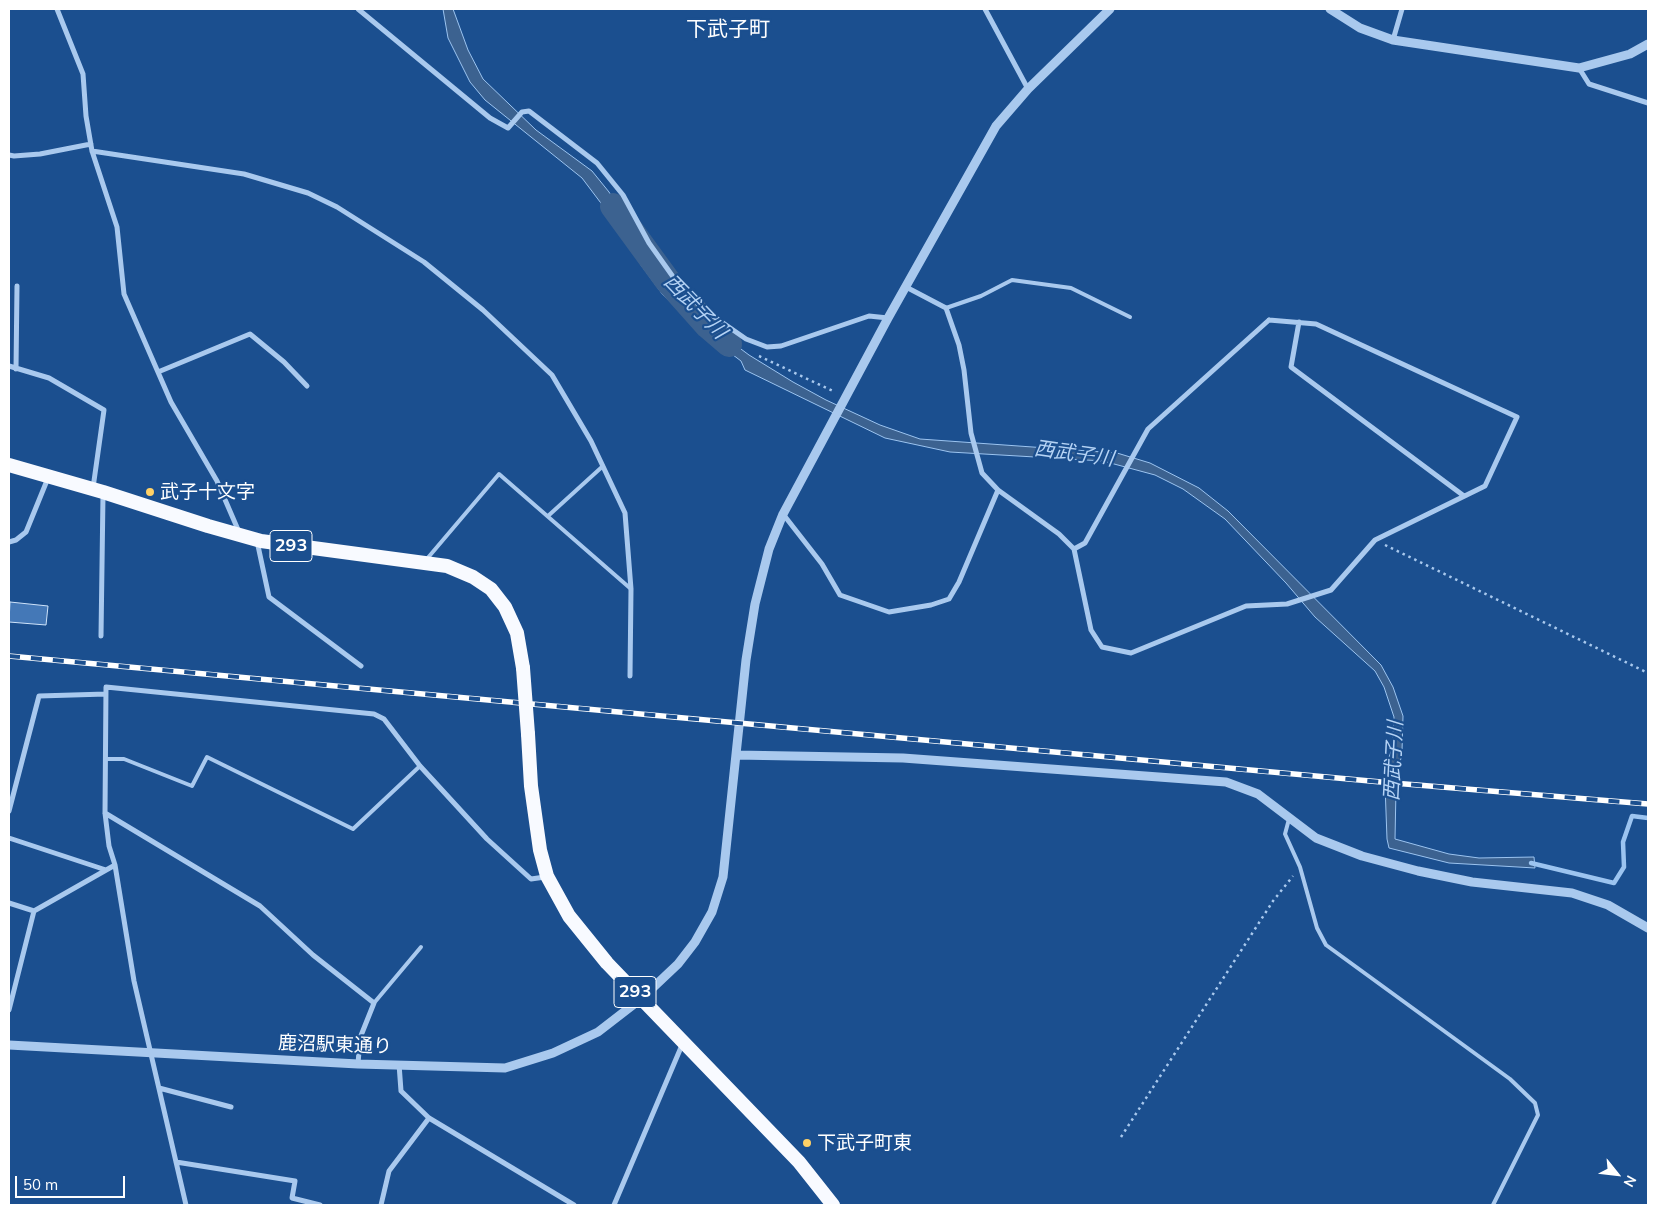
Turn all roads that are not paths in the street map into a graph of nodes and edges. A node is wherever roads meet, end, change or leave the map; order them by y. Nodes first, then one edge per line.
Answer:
1 (56, 9) edge
2 (358, 9) edge
3 (986, 9) edge
4 (1330, 9) edge
5 (1402, 9) edge
6 (1107, 10) edge
7 (1394, 40) junction
8 (1648, 44) edge
9 (1580, 68) junction
10 (1028, 89) junction
11 (1648, 102) edge
12 (91, 144) junction
13 (92, 151) junction
14 (9, 155) edge
15 (17, 286) dead end
16 (906, 287) junction
17 (946, 308) junction
18 (1130, 317) dead end
19 (888, 318) junction
20 (1299, 322) junction
21 (9, 366) edge
22 (16, 369) junction
23 (158, 372) junction
24 (307, 386) dead end
25 (9, 466) edge
26 (603, 466) junction
27 (48, 477) junction
28 (98, 490) junction
29 (998, 490) junction
30 (1464, 496) junction
31 (783, 514) junction
32 (548, 516) junction
33 (240, 535) junction
34 (256, 540) junction
35 (9, 542) edge
36 (1074, 549) junction
37 (425, 562) junction
38 (631, 589) junction
39 (102, 636) dead end
40 (361, 666) dead end
41 (630, 676) dead end
42 (106, 694) junction
43 (736, 755) junction
44 (105, 759) junction
45 (420, 766) junction
46 (9, 812) edge
47 (105, 813) junction
48 (1289, 818) junction
49 (9, 838) edge
50 (115, 865) junction
51 (106, 870) junction
52 (547, 876) junction
53 (9, 903) edge
54 (34, 911) junction
55 (1648, 928) edge
56 (421, 947) dead end
57 (642, 998) junction
58 (374, 1003) junction
59 (9, 1010) edge
60 (683, 1042) junction
61 (9, 1045) edge
62 (150, 1052) junction
63 (358, 1064) junction
64 (399, 1064) junction
65 (158, 1088) junction
66 (231, 1107) dead end
67 (429, 1118) junction
68 (176, 1162) junction
69 (186, 1205) edge
70 (320, 1205) edge
71 (381, 1205) edge
72 (574, 1205) edge
73 (614, 1205) edge
74 (833, 1205) edge
75 (1493, 1205) edge

1 - 12 street
2 - 19 street
3 - 10 street
4 - 7 street
5 - 7 street
6 - 10 street, 鹿沼駅東通り
7 - 9 street
8 - 9 street
9 - 11 street
10 - 16 street, 鹿沼駅東通り
12 - 13 street
12 - 14 street
13 - 23 street
13 - 26 street
15 - 22 street
16 - 17 street
16 - 19 street, 鹿沼駅東通り
17 - 18 lane
17 - 29 street
19 - 31 street, 鹿沼駅東通り
20 - 30 street
20 - 30 street
20 - 36 street
21 - 22 street
22 - 28 street
23 - 24 street
23 - 33 street
25 - 27 highway, 293
26 - 32 lane
26 - 38 street
27 - 28 highway, 293
27 - 35 street
28 - 33 highway, 293
28 - 39 street
29 - 31 street
29 - 36 street
30 - 36 street
31 - 43 street, 鹿沼駅東通り
32 - 37 lane
32 - 38 lane
33 - 34 highway, 293
34 - 37 highway, 293
34 - 40 street
37 - 52 highway, 293, bridge
38 - 41 street
42 - 44 street
42 - 45 street
42 - 46 street
43 - 48 street
43 - 57 street, 鹿沼駅東通り
44 - 45 lane
44 - 47 street
45 - 52 street
47 - 50 street
47 - 58 street
48 - 55 street
48 - 75 lane
49 - 51 street
50 - 51 street
50 - 62 street
51 - 54 street
52 - 57 highway, 293
53 - 54 street
54 - 59 street
56 - 58 lane
57 - 60 highway, 293
57 - 64 street, 鹿沼駅東通り
58 - 63 street
60 - 73 street
60 - 74 highway, 293
61 - 62 street, 鹿沼駅東通り
62 - 63 street, 鹿沼駅東通り
62 - 65 street
63 - 64 street, 鹿沼駅東通り
64 - 67 street
65 - 66 street
65 - 68 street
67 - 71 street
67 - 72 street
68 - 69 street
68 - 70 street

